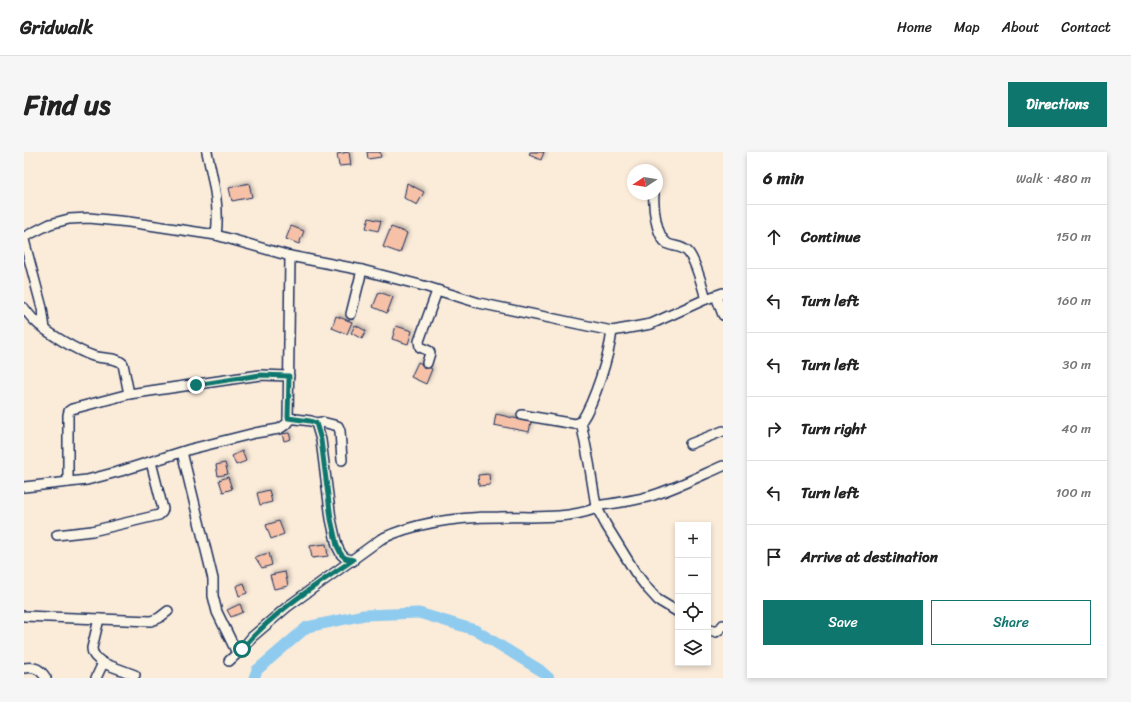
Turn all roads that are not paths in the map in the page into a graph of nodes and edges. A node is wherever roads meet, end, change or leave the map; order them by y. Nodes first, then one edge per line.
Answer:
1 (207, 152) edge
2 (654, 200) edge
3 (216, 235) junction
4 (24, 239) edge
5 (290, 256) junction
6 (362, 270) junction
7 (437, 290) junction
8 (720, 294) edge
9 (706, 299) junction
10 (24, 308) edge
11 (351, 314) dead end
12 (723, 315) edge
13 (45, 329) junction
14 (612, 331) junction
15 (427, 363) dead end
16 (289, 376) junction
17 (129, 394) junction
18 (522, 415) dead end
19 (288, 418) junction
20 (581, 422) junction
21 (316, 423) junction
22 (723, 431) edge
23 (690, 444) dead end
24 (182, 452) junction
25 (342, 460) dead end
26 (151, 462) junction
27 (723, 466) edge
28 (68, 482) junction
29 (24, 487) edge
30 (596, 506) junction
31 (57, 535) dead end
32 (353, 560) junction
33 (675, 610) edge
34 (168, 611) dead end
35 (24, 616) edge
36 (99, 619) junction
37 (723, 625) edge
38 (711, 630) edge
39 (237, 653) junction
40 (229, 661) dead end
41 (103, 663) junction
42 (24, 668) edge
43 (135, 675) dead end
44 (46, 678) edge
45 (96, 678) edge

1 - 3 street
2 - 9 street
3 - 4 street
3 - 5 street
4 - 13 street
5 - 6 street
5 - 16 street
6 - 7 street
6 - 11 street
7 - 14 street
7 - 15 street
8 - 9 street
8 - 12 street
9 - 14 street
10 - 13 street
13 - 17 street
14 - 20 street
16 - 17 street
16 - 19 street
17 - 28 street
18 - 20 street
19 - 21 street
19 - 24 street
20 - 30 street
21 - 25 street
21 - 32 street
22 - 23 street
24 - 26 street
24 - 39 street
26 - 28 street
26 - 31 street
27 - 30 street
28 - 29 street
30 - 32 street
30 - 33 street
32 - 39 street
34 - 36 street
35 - 36 street
36 - 41 street
37 - 38 street
39 - 40 street
41 - 43 street
41 - 45 street
42 - 44 street

